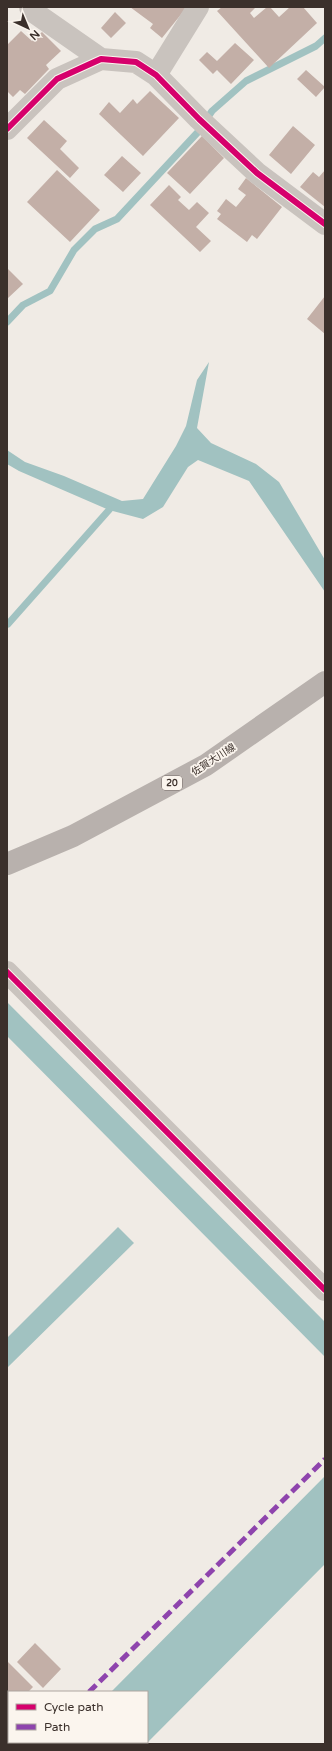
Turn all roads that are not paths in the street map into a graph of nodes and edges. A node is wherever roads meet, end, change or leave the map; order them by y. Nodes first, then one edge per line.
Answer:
1 (30, 7) edge
2 (198, 7) edge
3 (101, 59) junction
4 (156, 75) junction
5 (7, 129) edge
6 (325, 224) edge
7 (325, 682) edge
8 (7, 864) edge
9 (7, 972) edge
10 (325, 1290) edge

1 - 3 street
2 - 4 street
3 - 4 street
3 - 5 street
4 - 6 street
7 - 8 main road, 佐賀大川線 / 20
9 - 10 street

